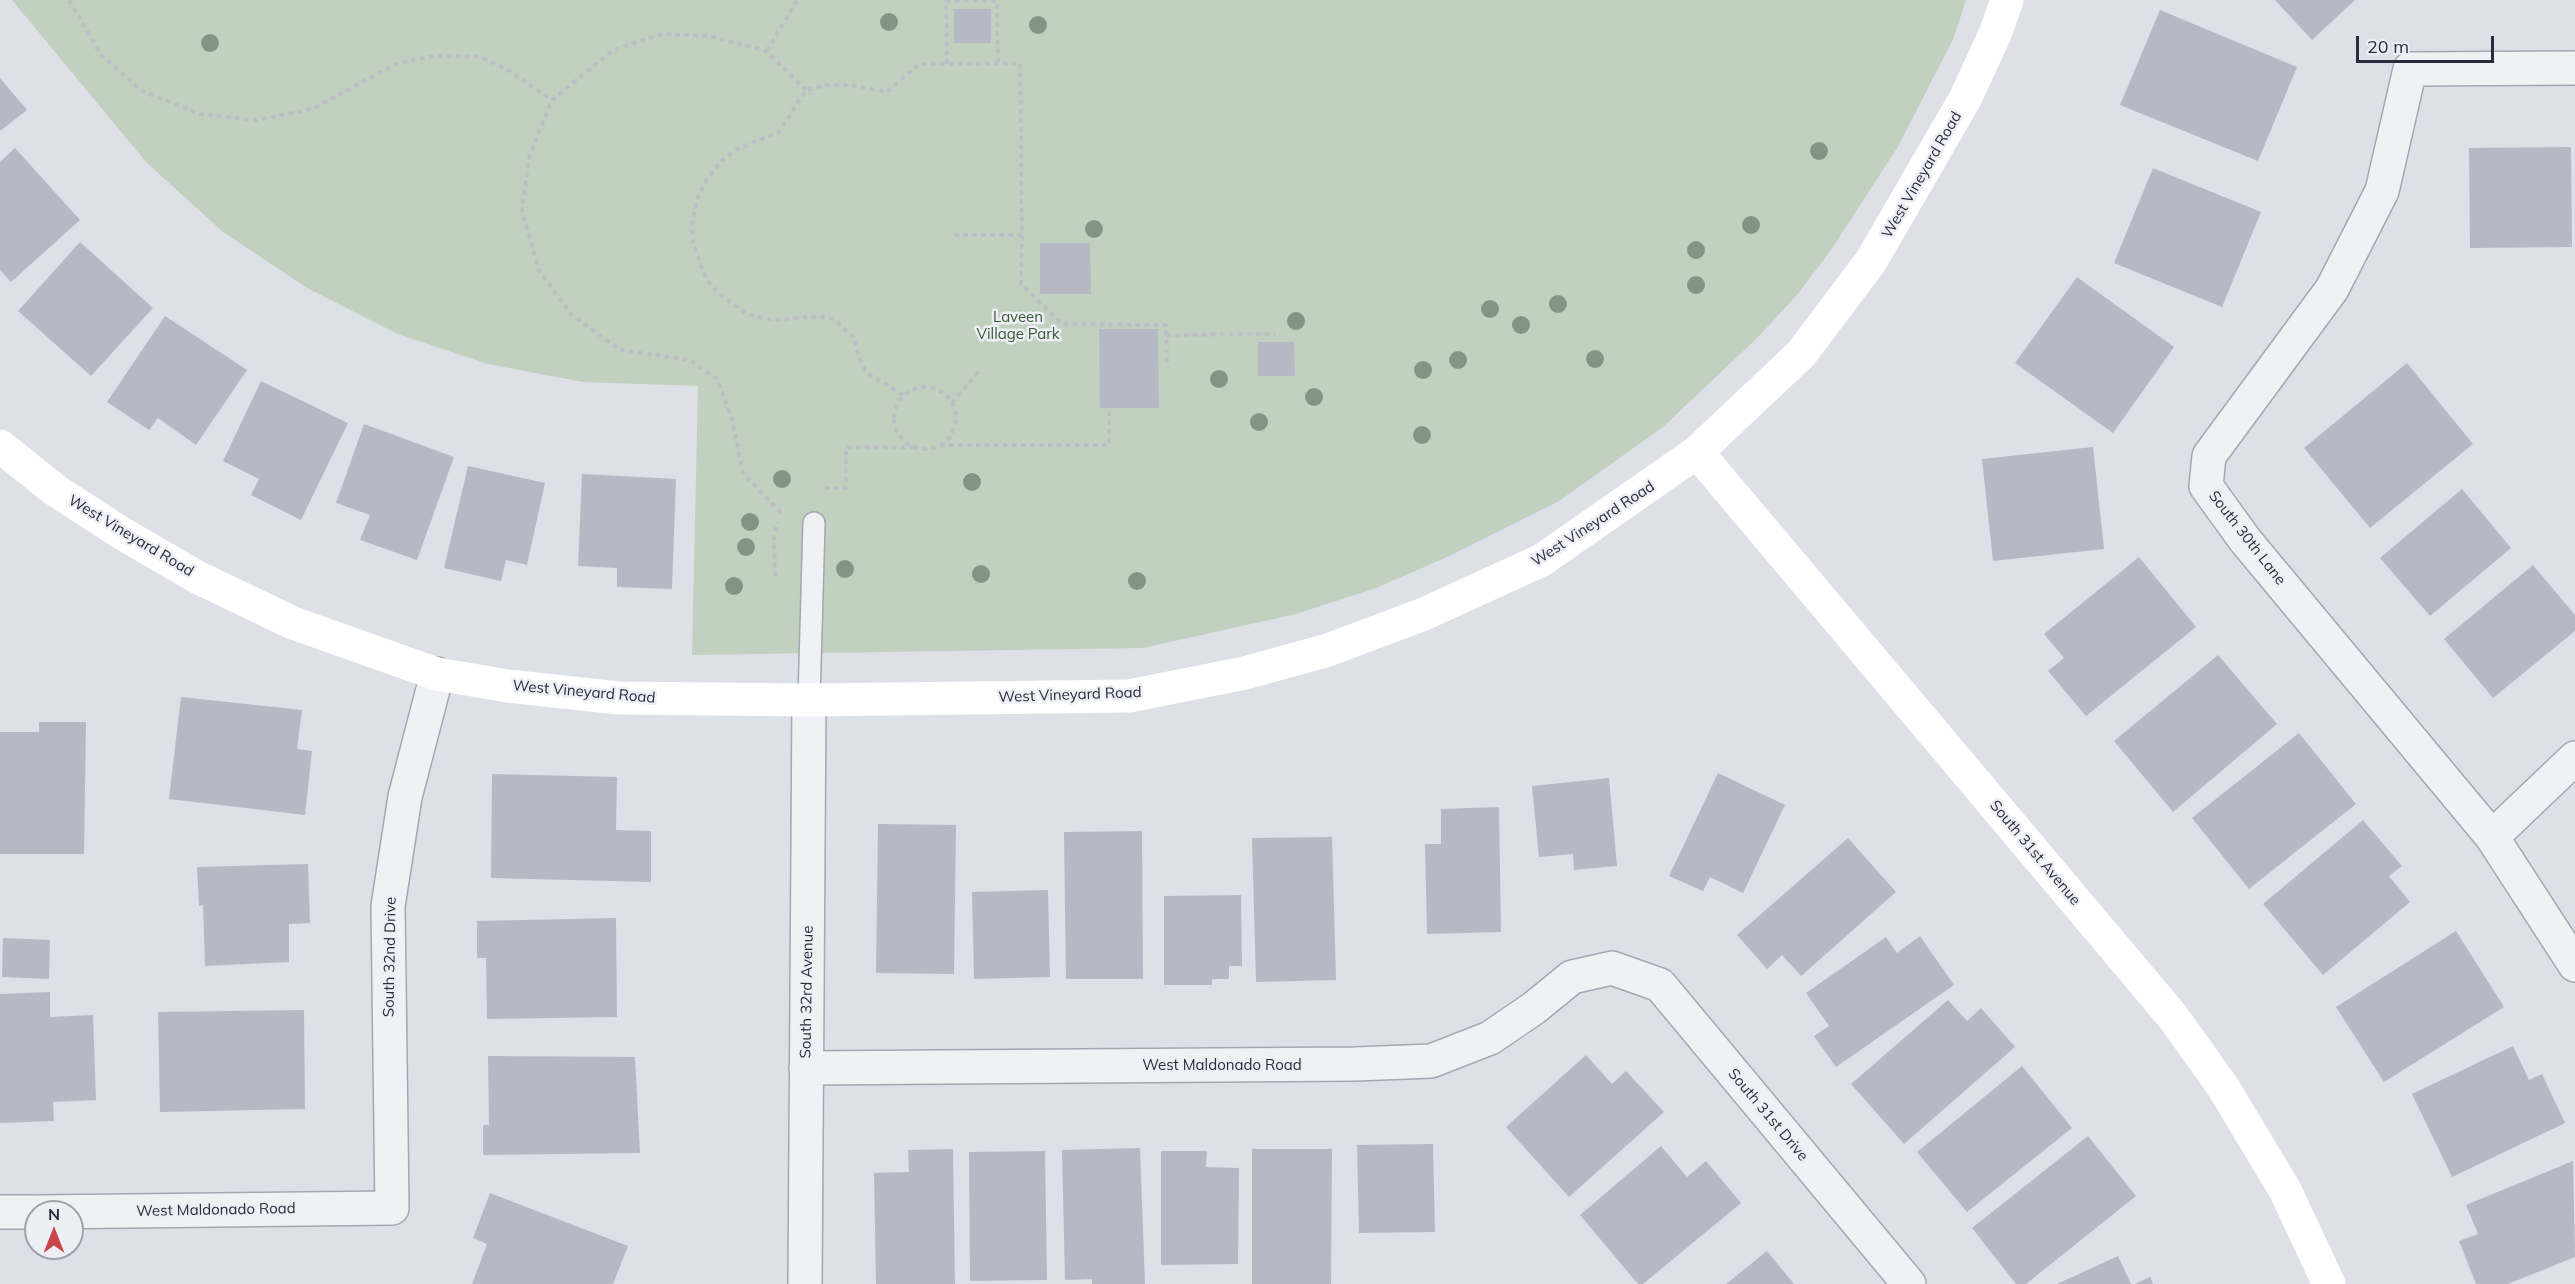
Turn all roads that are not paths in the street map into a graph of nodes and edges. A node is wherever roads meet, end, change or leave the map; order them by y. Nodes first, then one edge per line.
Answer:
1 (2007, 0) edge
2 (2575, 68) edge
3 (0, 446) edge
4 (1697, 452) junction
5 (814, 523) dead end
6 (436, 674) junction
7 (809, 700) junction
8 (2575, 758) edge
9 (2492, 837) junction
10 (2575, 964) edge
11 (1612, 968) joint
12 (806, 1068) junction
13 (392, 1208) joint
14 (84, 1211) edge
15 (0, 1212) edge
16 (24, 1212) edge
17 (805, 1284) edge
18 (1909, 1284) edge
19 (2328, 1284) edge

1 - 4 street, West Vineyard Road
2 - 9 street, South 30th Lane
3 - 6 street, West Vineyard Road
4 - 7 street, West Vineyard Road
4 - 19 street, South 31st Avenue
5 - 7 lane
6 - 7 street, West Vineyard Road
6 - 13 street, South 32nd Drive
7 - 12 street, South 32rd Avenue
8 - 9 street
9 - 10 street, South 30th Lane
11 - 12 street, West Maldonado Road
11 - 18 street, South 31st Drive
12 - 17 street, South 32rd Avenue
13 - 14 street, West Maldonado Road
15 - 16 street, West Maldonado Road

